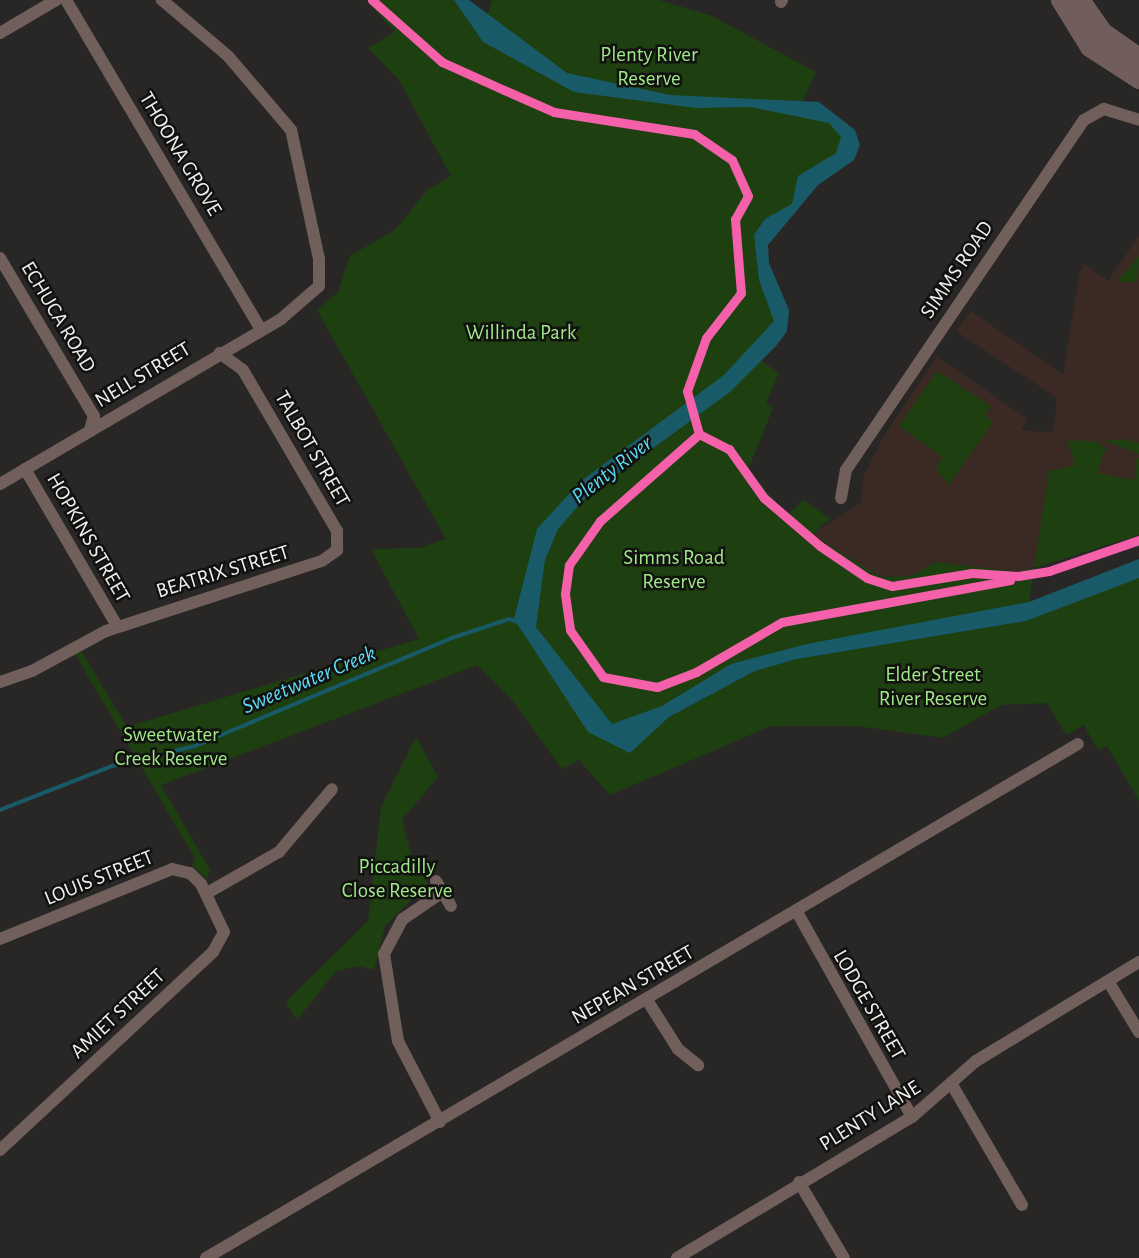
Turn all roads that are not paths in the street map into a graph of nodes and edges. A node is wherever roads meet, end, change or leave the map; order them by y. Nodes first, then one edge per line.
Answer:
1 (56, 0) edge
2 (66, 0) edge
3 (162, 0) edge
4 (1061, 0) edge
5 (1080, 0) edge
6 (0, 33) edge
7 (1139, 58) edge
8 (1139, 79) edge
9 (1139, 120) edge
10 (0, 258) edge
11 (260, 328) junction
12 (240, 341) junction
13 (220, 353) junction
14 (243, 370) junction
15 (90, 429) junction
16 (25, 469) junction
17 (0, 484) edge
18 (841, 498) dead end
19 (337, 550) joint
20 (117, 626) junction
21 (0, 681) edge
22 (1078, 744) dead end
23 (332, 789) dead end
24 (436, 881) dead end
25 (207, 893) junction
26 (441, 893) junction
27 (451, 906) dead end
28 (793, 915) junction
29 (0, 939) edge
30 (1139, 962) edge
31 (1108, 981) junction
32 (647, 1000) junction
33 (1139, 1032) edge
34 (698, 1065) dead end
35 (951, 1083) junction
36 (912, 1117) junction
37 (440, 1122) junction
38 (0, 1150) edge
39 (799, 1182) junction
40 (1022, 1205) dead end
41 (206, 1258) edge
42 (676, 1258) edge
43 (844, 1258) edge

1 - 6 street
2 - 11 street, THOONA GROVE
3 - 11 street, NELL STREET
4 - 8 main road
5 - 7 main road
9 - 18 street, SIMMS ROAD
10 - 15 street, ECHUCA ROAD
11 - 12 street, NELL STREET
12 - 13 street, NELL STREET
12 - 14 street, TALBOT STREET
13 - 14 street, TALBOT STREET
13 - 15 street, NELL STREET
14 - 19 street, TALBOT STREET
15 - 16 street, NELL STREET
16 - 17 street, NELL STREET
16 - 20 street, HOPKINS STREET
19 - 20 street, BEATRIX STREET
20 - 21 street, BEATRIX STREET
22 - 28 street, NEPEAN STREET
23 - 25 street
24 - 26 street
25 - 29 street, LOUIS STREET
25 - 38 street, AMIET STREET
26 - 27 street
26 - 37 street
28 - 32 street, NEPEAN STREET
28 - 36 street, LODGE STREET
30 - 31 street, PLENTY LANE
31 - 33 street
31 - 35 street, PLENTY LANE
32 - 34 street
32 - 37 street, NEPEAN STREET
35 - 36 street, PLENTY LANE
35 - 40 street
36 - 39 street, PLENTY LANE
37 - 41 street, NEPEAN STREET
39 - 42 street, PLENTY LANE
39 - 43 street

